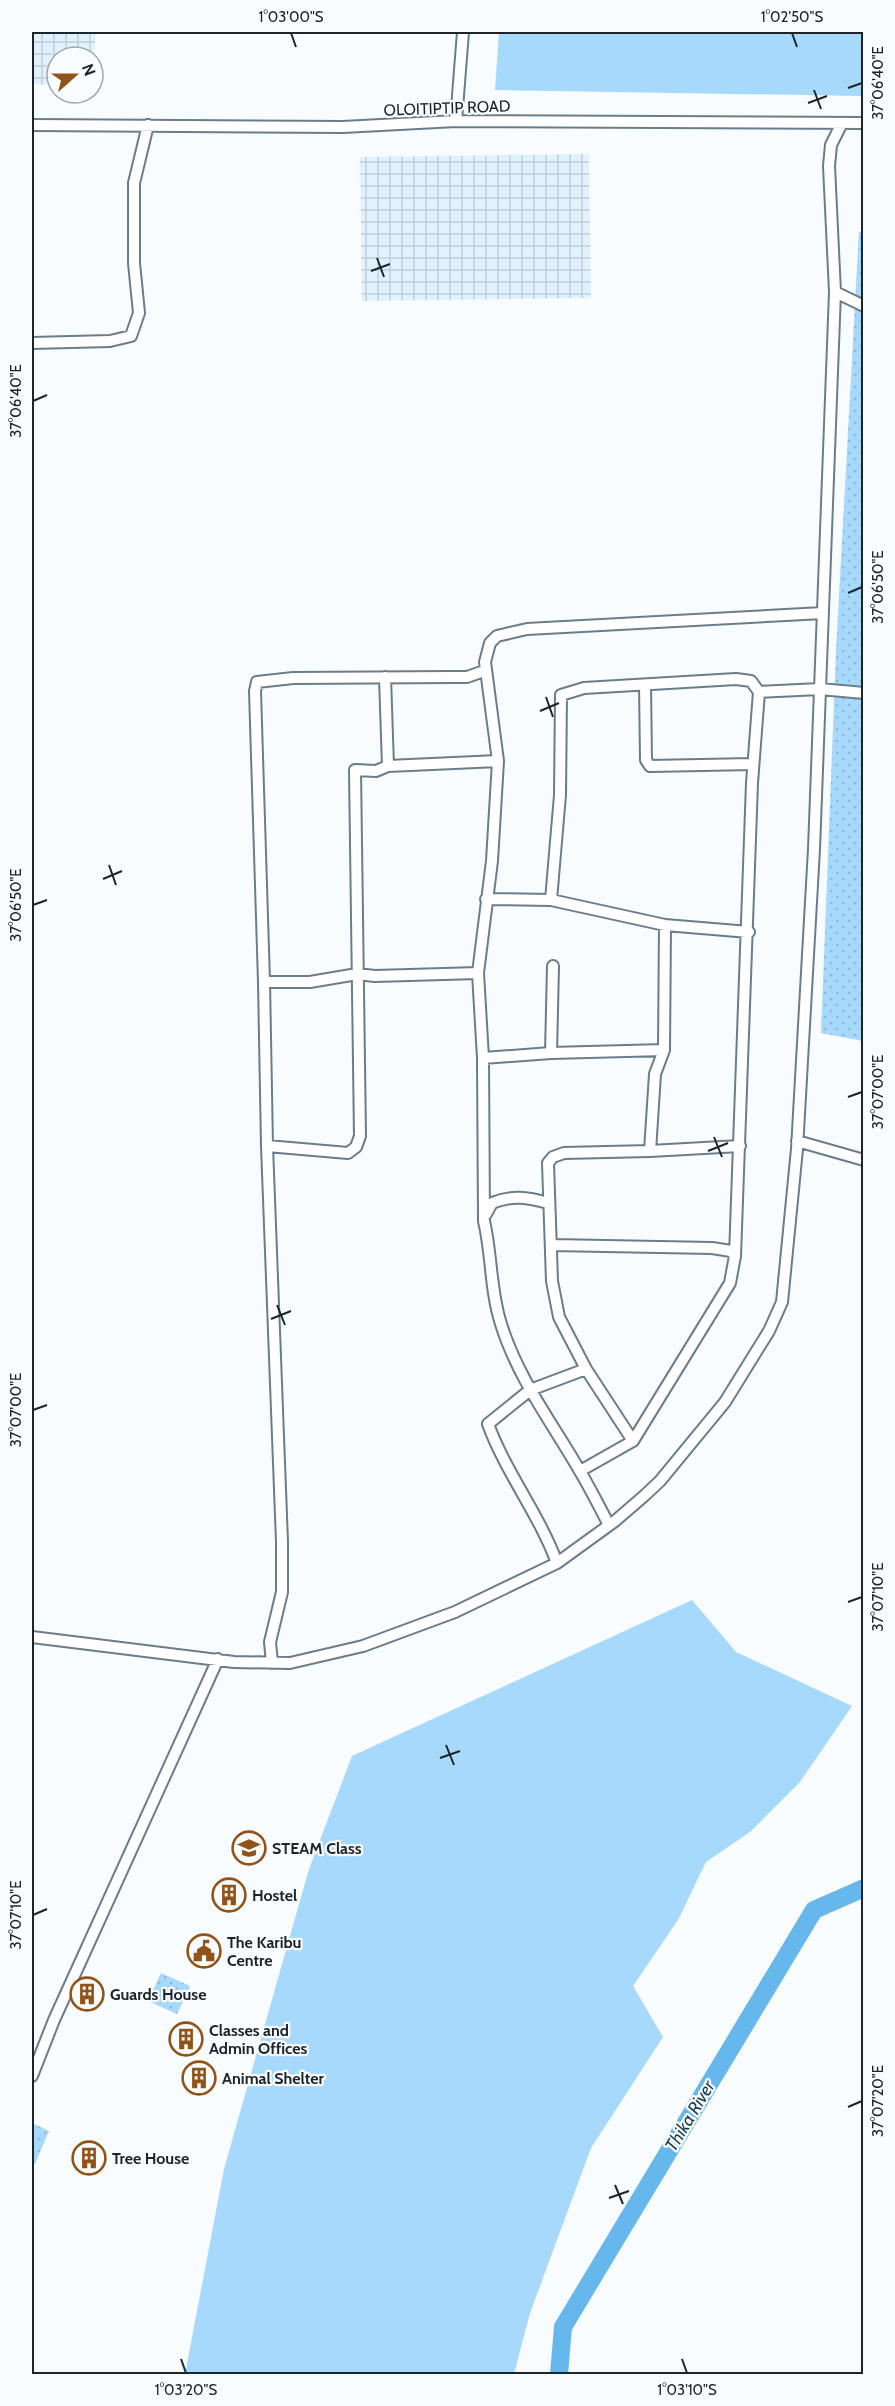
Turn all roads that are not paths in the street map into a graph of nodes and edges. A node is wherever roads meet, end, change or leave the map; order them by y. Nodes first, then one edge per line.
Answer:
1 (463, 32) edge
2 (456, 120) junction
3 (842, 123) junction
4 (864, 123) edge
5 (32, 125) edge
6 (148, 125) junction
7 (835, 292) junction
8 (864, 306) edge
9 (32, 343) edge
10 (823, 613) junction
11 (484, 671) junction
12 (385, 677) junction
13 (645, 685) junction
14 (820, 689) junction
15 (759, 692) junction
16 (864, 693) edge
17 (498, 761) junction
18 (753, 764) junction
19 (388, 766) junction
20 (486, 899) junction
21 (551, 900) junction
22 (665, 925) junction
23 (749, 932) junction
24 (553, 966) dead end
25 (478, 973) junction
26 (357, 974) junction
27 (264, 982) junction
28 (664, 1050) junction
29 (551, 1053) junction
30 (483, 1058) junction
31 (797, 1141) junction
32 (267, 1146) junction
33 (740, 1146) junction
34 (650, 1151) junction
35 (864, 1160) edge
36 (548, 1203) junction
37 (484, 1221) junction
38 (552, 1245) junction
39 (735, 1256) junction
40 (586, 1369) junction
41 (530, 1390) junction
42 (633, 1441) junction
43 (580, 1471) junction
44 (609, 1525) junction
45 (557, 1563) junction
46 (32, 1637) edge
47 (218, 1659) junction
48 (272, 1663) junction
49 (32, 2076) edge

1 - 2 street
2 - 3 street, OLOITIPTIP ROAD
2 - 6 street, OLOITIPTIP ROAD
3 - 4 street, OLOITIPTIP ROAD
3 - 7 street
5 - 6 street, OLOITIPTIP ROAD
6 - 9 street
7 - 8 street
7 - 10 street
10 - 11 street
10 - 14 street
11 - 12 street
11 - 17 street
12 - 19 street
12 - 27 street
13 - 15 street
13 - 18 street
13 - 21 street
14 - 15 street
14 - 16 street
14 - 31 street
15 - 18 street
17 - 19 street
17 - 20 street
18 - 23 street
19 - 26 street
20 - 21 street
20 - 25 street
21 - 22 street
22 - 23 street
22 - 28 street
23 - 33 street
24 - 29 street
25 - 26 street
25 - 30 street
26 - 27 street
26 - 32 street
27 - 32 street
28 - 29 street
28 - 34 street
29 - 30 street
30 - 37 street
31 - 35 street
31 - 44 street
32 - 48 street
33 - 34 street
33 - 39 street
34 - 36 street
36 - 37 street
36 - 38 street
37 - 41 street
38 - 39 street
38 - 40 street
39 - 42 street
40 - 41 street
40 - 42 street
41 - 43 street
41 - 45 street
42 - 43 street
43 - 44 street
44 - 45 street
45 - 48 street
46 - 47 street
47 - 48 street
47 - 49 street

